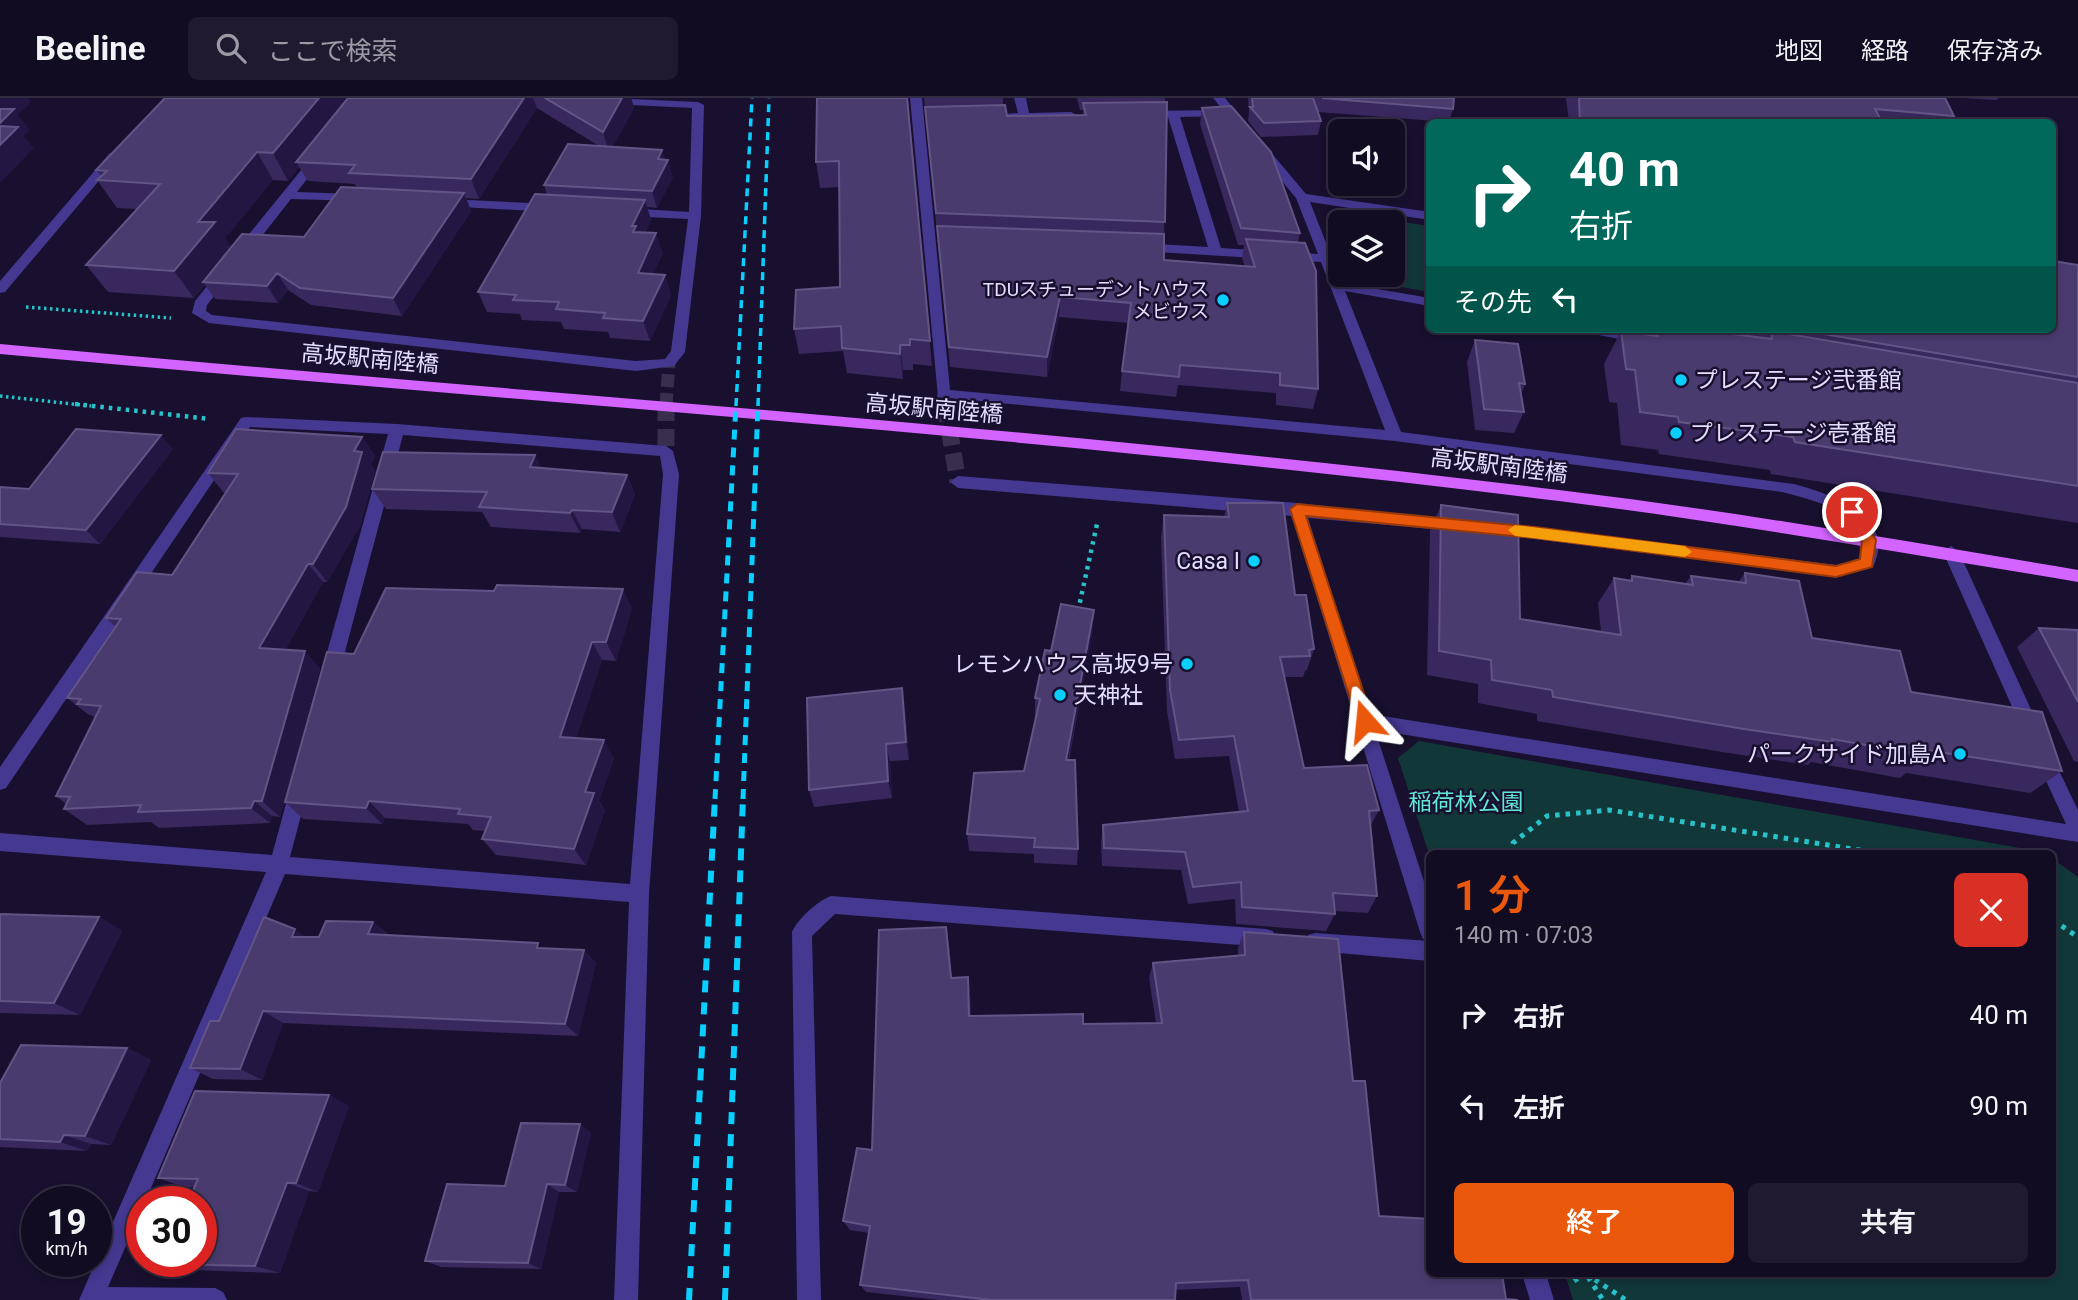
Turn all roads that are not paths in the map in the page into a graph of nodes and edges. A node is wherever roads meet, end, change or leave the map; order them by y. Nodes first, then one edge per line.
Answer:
1 (916, 98) edge
2 (1020, 98) edge
3 (1219, 98) edge
4 (595, 100) edge
5 (1232, 113) junction
6 (1173, 114) junction
7 (1024, 115) junction
8 (1078, 115) edge
9 (1132, 115) edge
10 (985, 117) edge
11 (330, 141) edge
12 (121, 148) edge
13 (288, 195) junction
14 (1302, 197) junction
15 (369, 199) edge
16 (437, 202) edge
17 (573, 209) edge
18 (614, 211) edge
19 (1426, 215) edge
20 (695, 216) junction
21 (1120, 246) edge
22 (1215, 250) junction
23 (1324, 258) junction
24 (1328, 266) edge
25 (1338, 287) edge
26 (1344, 287) edge
27 (0, 289) edge
28 (1426, 301) edge
29 (1612, 333) edge
30 (1653, 340) edge
31 (0, 349) edge
32 (397, 429) junction
33 (1395, 436) junction
34 (958, 482) dead end
35 (1297, 509) junction
36 (1869, 540) junction
37 (1951, 552) junction
38 (2078, 576) edge
39 (325, 694) edge
40 (1365, 721) junction
41 (303, 774) edge
42 (0, 782) edge
43 (2078, 832) edge
44 (0, 842) edge
45 (278, 867) junction
46 (639, 894) junction
47 (1426, 919) edge
48 (1426, 951) edge
49 (1535, 1277) edge
50 (91, 1300) edge
51 (215, 1300) edge
52 (626, 1300) edge
53 (810, 1300) edge
54 (1542, 1300) edge

1 - 33 street
2 - 7 street
3 - 5 street
4 - 20 street
5 - 6 street
5 - 14 street
6 - 9 street
6 - 22 street
7 - 8 street
7 - 10 street
11 - 13 street
12 - 27 street
13 - 15 street
13 - 20 street
14 - 19 street
14 - 23 street
16 - 17 street
18 - 20 street
21 - 22 street
22 - 23 street
23 - 24 street
25 - 33 street
26 - 28 street
29 - 30 street
31 - 36 main road, 高坂駅南陸橋
32 - 39 street
32 - 42 street
32 - 46 street
33 - 36 street
34 - 35 street
35 - 36 street
35 - 40 street
36 - 37 main road, 高坂駅南陸橋
37 - 38 main road, 高坂駅南陸橋
37 - 43 street
40 - 43 street
40 - 47 street
41 - 45 street
44 - 45 street
45 - 46 street
45 - 50 street
46 - 52 street
48 - 53 street
49 - 54 street
50 - 51 street

